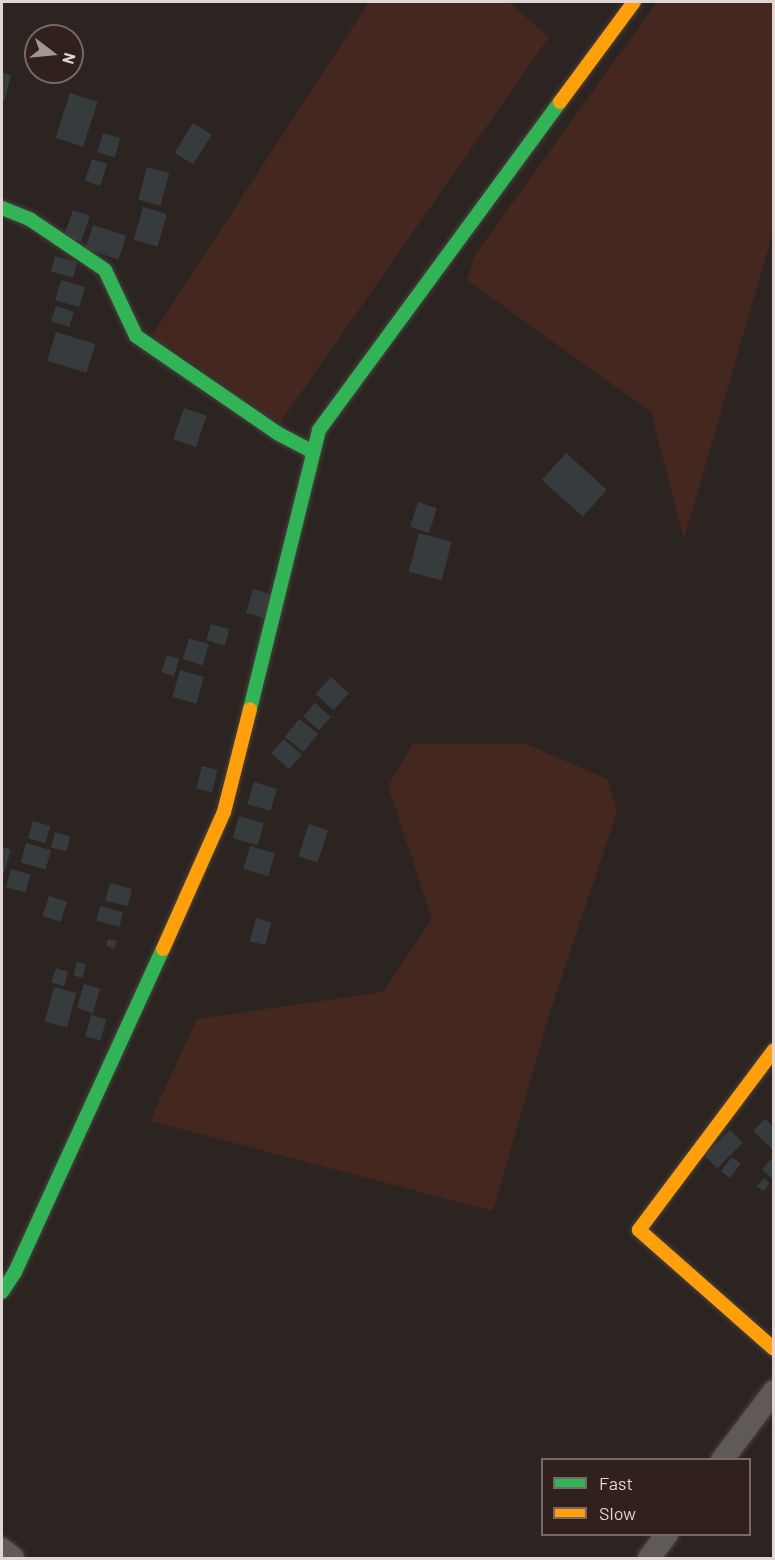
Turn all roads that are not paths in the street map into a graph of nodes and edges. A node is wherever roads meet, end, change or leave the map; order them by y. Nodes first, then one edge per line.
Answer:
1 (634, 2) edge
2 (2, 208) edge
3 (313, 452) junction
4 (774, 1050) edge
5 (2, 1292) edge
6 (774, 1349) edge
7 (774, 1390) edge
8 (723, 1458) edge
9 (666, 1536) edge
10 (2, 1549) edge
11 (13, 1558) edge
12 (649, 1558) edge

1 - 3 street
2 - 3 street
3 - 5 street
4 - 6 street
7 - 8 street
9 - 12 street
10 - 11 street

